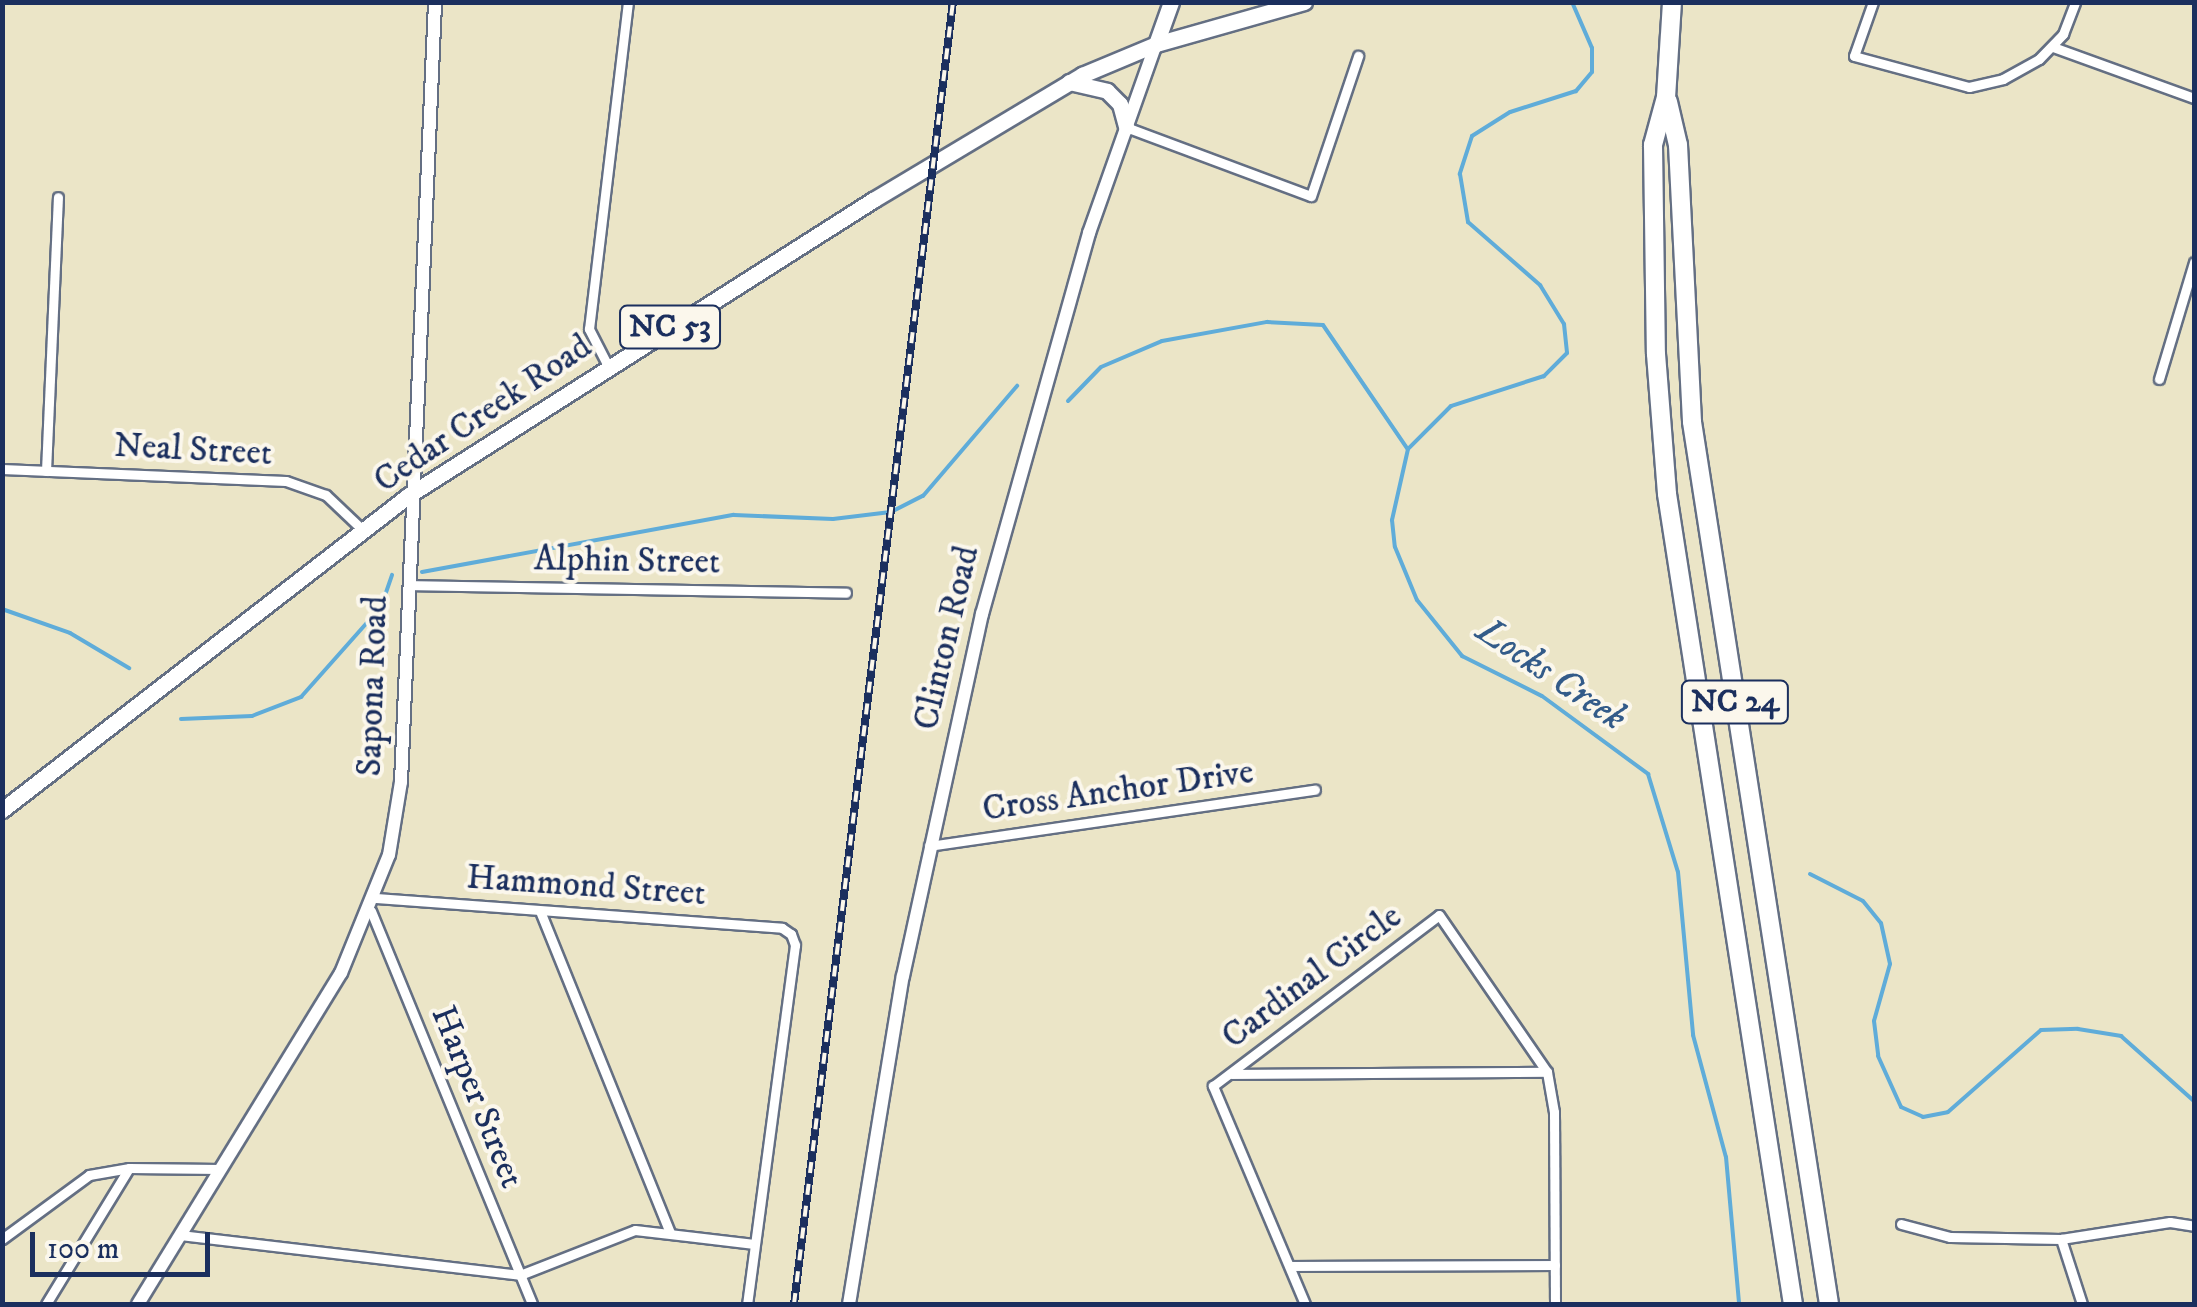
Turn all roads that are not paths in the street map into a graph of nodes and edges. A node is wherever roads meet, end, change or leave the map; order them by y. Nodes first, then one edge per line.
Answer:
1 (435, 2) edge
2 (628, 2) edge
3 (1171, 2) edge
4 (1304, 2) edge
5 (1672, 2) edge
6 (1873, 2) edge
7 (2075, 2) edge
8 (1156, 44) junction
9 (2053, 47) junction
10 (1358, 56) dead end
11 (1069, 82) junction
12 (1666, 97) junction
13 (2194, 98) edge
14 (1126, 127) junction
15 (58, 198) dead end
16 (2194, 262) edge
17 (608, 366) junction
18 (2159, 379) dead end
19 (2, 469) edge
20 (46, 470) junction
21 (409, 495) junction
22 (364, 530) junction
23 (406, 585) junction
24 (846, 593) dead end
25 (1315, 790) dead end
26 (2, 810) edge
27 (929, 846) junction
28 (373, 904) junction
29 (540, 911) junction
30 (1547, 1072) junction
31 (1229, 1074) junction
32 (129, 1168) junction
33 (220, 1169) junction
34 (1901, 1224) dead end
35 (2194, 1226) edge
36 (670, 1233) junction
37 (180, 1235) junction
38 (2061, 1239) junction
39 (2, 1240) edge
40 (754, 1244) junction
41 (1555, 1265) junction
42 (1290, 1266) junction
43 (520, 1275) junction
44 (46, 1304) edge
45 (138, 1304) edge
46 (532, 1304) edge
47 (747, 1304) edge
48 (850, 1304) edge
49 (1305, 1304) edge
50 (1554, 1304) edge
51 (1792, 1304) edge
52 (1829, 1304) edge
53 (2082, 1304) edge

1 - 21 street, Sapona Road
2 - 17 street
3 - 8 main road, Clinton Road
4 - 8 main road, Cedar Creek Road / NC 53
5 - 12 highway, NC 24
6 - 9 street
7 - 9 street
8 - 11 main road, Cedar Creek Road / NC 53
8 - 14 street, Clinton Road
9 - 13 street
10 - 14 street
11 - 14 main road
11 - 17 main road, Cedar Creek Road / NC 53
12 - 51 highway, NC 24
12 - 52 highway, NC 24
14 - 27 street, Clinton Road
15 - 20 street
16 - 18 street
17 - 21 main road, Cedar Creek Road / NC 53
19 - 20 street, Neal Street
20 - 22 street, Neal Street
21 - 22 main road, Cedar Creek Road / NC 53
21 - 23 street, Sapona Road
22 - 26 main road, Cedar Creek Road / NC 53
23 - 24 street, Alphin Street
23 - 28 street, Sapona Road
25 - 27 street, Cross Anchor Drive
27 - 48 street, Clinton Road
28 - 29 street, Hammond Street
28 - 33 street, Sapona Road
28 - 43 street, Harper Street
29 - 36 street
29 - 40 street, Hammond Street
30 - 31 street
30 - 31 street, Cardinal Circle
30 - 41 street, Cardinal Circle
31 - 42 street, Cardinal Circle
32 - 33 street
32 - 39 street
32 - 44 street
33 - 37 street, Sapona Road
34 - 38 street
35 - 38 street
36 - 40 street
36 - 43 street
37 - 43 street
37 - 45 street, Sapona Road
38 - 53 street
40 - 47 street
41 - 42 street
41 - 50 street, Cardinal Circle
42 - 49 street, Cardinal Circle
43 - 46 street, Harper Street

